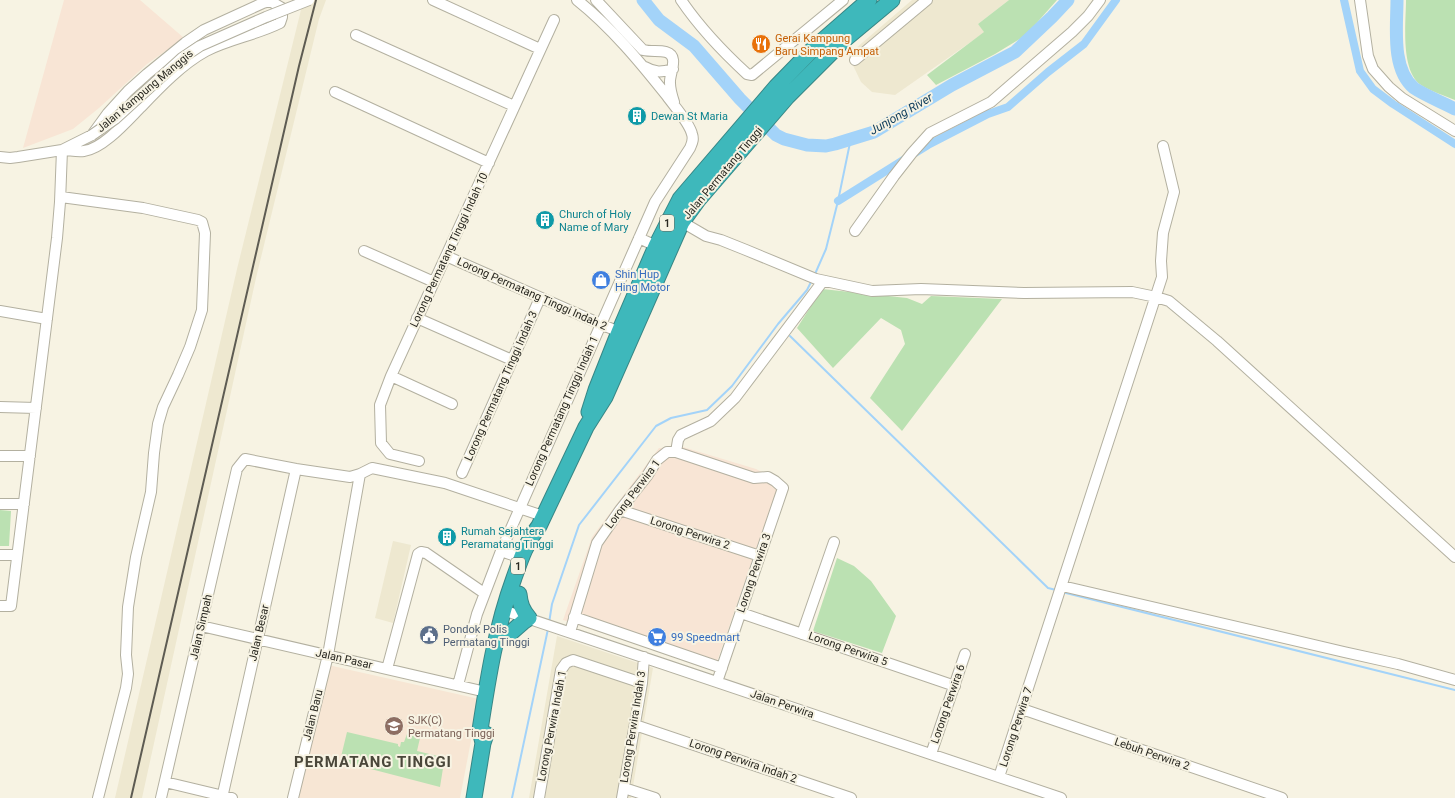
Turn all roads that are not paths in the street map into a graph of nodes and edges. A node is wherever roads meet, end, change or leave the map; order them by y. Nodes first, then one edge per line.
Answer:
1 (270, 0) edge
2 (309, 0) edge
3 (433, 0) edge
4 (577, 0) edge
5 (596, 0) edge
6 (681, 0) edge
7 (843, 0) edge
8 (869, 0) edge
9 (892, 0) edge
10 (927, 0) edge
11 (1100, 0) edge
12 (1360, 0) edge
13 (831, 9) junction
14 (554, 20) dead end
15 (844, 22) junction
16 (800, 34) junction
17 (356, 36) dead end
18 (540, 49) junction
19 (813, 49) junction
20 (855, 60) dead end
21 (641, 64) junction
22 (673, 69) junction
23 (656, 83) junction
24 (334, 92) dead end
25 (782, 92) junction
26 (514, 106) junction
27 (678, 111) junction
28 (1455, 131) edge
29 (746, 134) junction
30 (92, 135) junction
31 (1163, 146) dead end
32 (62, 150) junction
33 (0, 157) edge
34 (488, 163) junction
35 (61, 197) junction
36 (682, 222) junction
37 (855, 231) dead end
38 (638, 238) junction
39 (656, 246) junction
40 (364, 251) dead end
41 (446, 256) junction
42 (816, 278) junction
43 (434, 282) junction
44 (1156, 297) junction
45 (540, 298) junction
46 (0, 311) edge
47 (417, 318) junction
48 (46, 319) junction
49 (600, 324) junction
50 (636, 326) junction
51 (619, 332) junction
52 (512, 360) junction
53 (391, 376) junction
54 (452, 404) dead end
55 (0, 407) edge
56 (36, 408) junction
57 (586, 427) junction
58 (676, 452) junction
59 (0, 456) edge
60 (30, 456) junction
61 (420, 461) dead end
62 (296, 469) junction
63 (462, 473) dead end
64 (360, 474) junction
65 (0, 504) edge
66 (24, 504) junction
67 (519, 508) junction
68 (620, 510) junction
69 (541, 521) junction
70 (834, 542) dead end
71 (501, 551) junction
72 (0, 554) edge
73 (17, 555) junction
74 (760, 556) junction
75 (1455, 557) edge
76 (521, 558) junction
77 (1062, 587) junction
78 (484, 593) junction
79 (519, 594) junction
80 (0, 606) edge
81 (508, 611) junction
82 (740, 613) junction
83 (574, 617) junction
84 (534, 620) junction
85 (201, 626) junction
86 (570, 632) junction
87 (802, 634) junction
88 (507, 636) junction
89 (258, 639) junction
90 (965, 654) dead end
91 (328, 655) junction
92 (644, 657) junction
93 (722, 668) junction
94 (388, 669) junction
95 (1455, 680) edge
96 (717, 682) junction
97 (642, 683) junction
98 (458, 685) junction
99 (955, 686) junction
100 (486, 692) junction
101 (1022, 709) junction
102 (635, 725) junction
103 (483, 743) junction
104 (931, 754) junction
105 (999, 777) junction
106 (165, 782) junction
107 (624, 788) junction
108 (226, 797) edge
109 (98, 798) edge
110 (162, 798) edge
111 (293, 798) edge
112 (474, 798) edge
113 (539, 798) edge
114 (622, 798) edge
115 (655, 798) edge
116 (851, 798) edge
117 (1061, 798) edge
118 (1282, 798) edge

1 - 30 street
1 - 32 street
2 - 30 street, Jalan Kampung Manggis, bridge
3 - 18 street
4 - 21 street
5 - 22 street
6 - 16 street
7 - 13 street
8 - 15 highway, Jalan Permatang Tinggi / 1
9 - 25 highway, Jalan Permatang Tinggi / 1
10 - 20 street
11 - 37 street
12 - 28 street
13 - 15 street
13 - 16 street
14 - 18 street, Lorong Permatang Tinggi Indah 10
15 - 19 highway, Jalan Permatang Tinggi / 1
16 - 19 street
17 - 26 street
18 - 26 street, Lorong Permatang Tinggi Indah 10
19 - 25 highway, Jalan Permatang Tinggi / 1
21 - 22 street
21 - 23 street
22 - 23 street
22 - 27 street
23 - 27 street
24 - 34 street
25 - 29 highway, Jalan Permatang Tinggi / 1
26 - 34 street, Lorong Permatang Tinggi Indah 10
27 - 38 street, Lorong Permatang Tinggi Indah 1
29 - 36 highway, Jalan Permatang Tinggi / 1
29 - 39 highway, Jalan Permatang Tinggi / 1
30 - 32 street, Jalan Kampung Manggis
31 - 44 street, Lorong Perwira 7
32 - 33 street, Jalan Kampung Manggis
32 - 35 street
34 - 41 street, Lorong Permatang Tinggi Indah 10
35 - 48 street
35 - 109 street
36 - 42 street
36 - 50 highway, Jalan Permatang Tinggi / 1
38 - 39 street
38 - 49 street, Lorong Permatang Tinggi Indah 1
39 - 51 highway, Jalan Permatang Tinggi / 1
40 - 43 street
41 - 43 street, Lorong Permatang Tinggi Indah 10
41 - 45 street, Lorong Permatang Tinggi Indah 2
42 - 44 street
42 - 58 street
43 - 47 street, Lorong Permatang Tinggi Indah 10
44 - 75 street
44 - 77 street, Lorong Perwira 7
45 - 49 street, Lorong Permatang Tinggi Indah 2
45 - 52 street, Lorong Permatang Tinggi Indah 3
46 - 48 street
47 - 52 street
47 - 53 street, Lorong Permatang Tinggi Indah 10
48 - 56 street
49 - 51 street, Lorong Permatang Tinggi Indah 2
49 - 67 street, Lorong Permatang Tinggi Indah 1
50 - 51 highway
50 - 57 highway, Jalan Permatang Tinggi / 1
51 - 57 highway, Jalan Permatang Tinggi / 1
52 - 63 street, Lorong Permatang Tinggi Indah 3
53 - 54 street
53 - 61 street, Lorong Permatang Tinggi Indah 10
55 - 56 street
56 - 60 street
57 - 69 highway, Jalan Permatang Tinggi / 1
58 - 68 street, Lorong Perwira 1
58 - 74 street, Lorong Perwira 3
59 - 60 street
60 - 66 street
62 - 64 street
62 - 85 street, Jalan Simpah
62 - 89 street, Jalan Besar
64 - 67 street
64 - 91 street
65 - 66 street
66 - 73 street
67 - 69 street
67 - 71 street, Lorong Permatang Tinggi Indah 1
68 - 74 street, Lorong Perwira 2
68 - 83 street, Lorong Perwira 1
69 - 76 highway, Jalan Permatang Tinggi / 1
69 - 79 highway, Jalan Permatang Tinggi / 1
70 - 87 street
71 - 76 street
71 - 78 street, Lorong Permatang Tinggi Indah 1
72 - 73 street
73 - 80 street
74 - 82 street, Lorong Perwira 3
76 - 81 highway, Jalan Permatang Tinggi / 1
77 - 95 street
77 - 101 street, Lorong Perwira 7
78 - 94 street
78 - 98 street, Lorong Permatang Tinggi Indah 1
79 - 81 highway, Jalan Permatang Tinggi / 1
79 - 84 highway
81 - 84 street, Jalan Perwira
81 - 88 highway, Jalan Permatang Tinggi / 1
81 - 100 highway, Jalan Permatang Tinggi / 1
82 - 87 street, Lorong Perwira 5
82 - 93 street, Lorong Perwira 3
83 - 86 street, Lorong Perwira 1
83 - 93 street
84 - 86 street, Jalan Perwira
84 - 88 highway
85 - 89 street, Jalan Pasar
85 - 106 street, Jalan Simpah
86 - 92 street, Jalan Perwira
87 - 99 street, Lorong Perwira 5
88 - 103 highway, Jalan Permatang Tinggi / 1
89 - 91 street, Jalan Pasar
89 - 108 street, Jalan Besar
90 - 99 street, Lorong Perwira 6
91 - 94 street, Jalan Pasar
91 - 111 street, Jalan Baru
92 - 96 street, Jalan Perwira
92 - 97 street, Lorong Perwira Indah 3
93 - 96 street, Lorong Perwira 3
94 - 98 street, Jalan Pasar
96 - 104 street, Jalan Perwira
97 - 102 street, Lorong Perwira Indah 3
97 - 113 street, Lorong Perwira Indah 1
98 - 100 street, Jalan Pasar
99 - 104 street, Lorong Perwira 6
100 - 103 highway, Jalan Permatang Tinggi / 1
101 - 105 street, Lorong Perwira 7
101 - 118 street, Lebuh Perwira 2
102 - 107 street, Lorong Perwira Indah 3
102 - 116 street, Lorong Perwira Indah 2
103 - 112 highway, Jalan Permatang Tinggi / 1
104 - 105 street, Jalan Perwira
105 - 117 street, Jalan Perwira
106 - 108 street
106 - 110 street, Jalan Simpah
107 - 114 street, Lorong Perwira Indah 3
107 - 115 street

